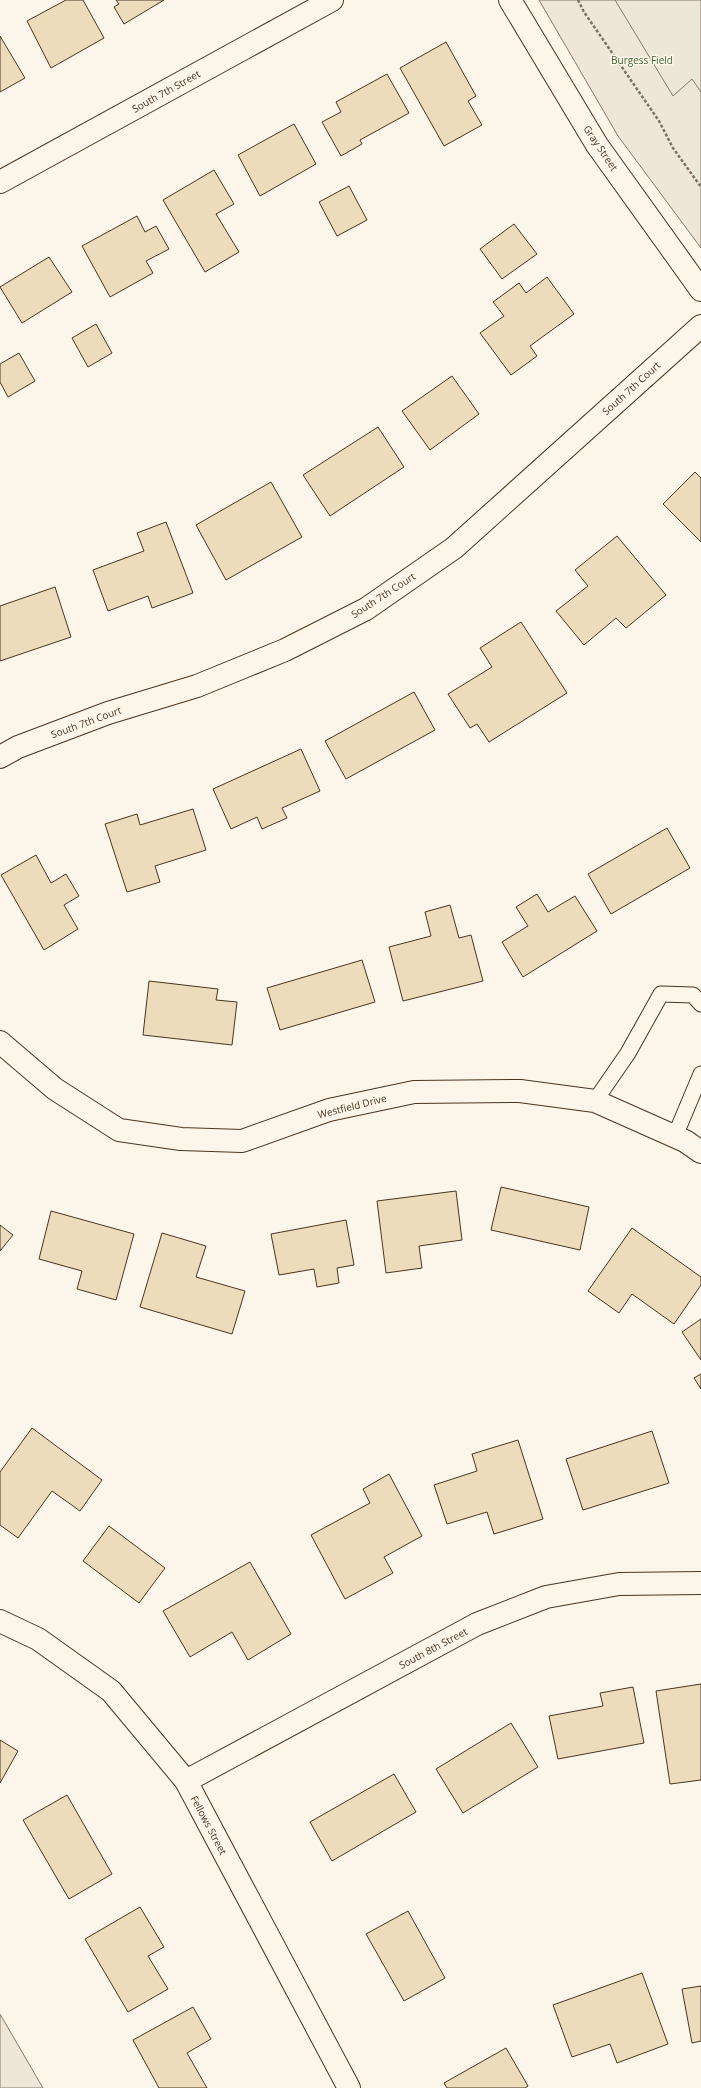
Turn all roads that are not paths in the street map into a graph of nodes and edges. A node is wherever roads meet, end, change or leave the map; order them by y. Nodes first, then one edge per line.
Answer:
1 (332, 0) edge
2 (510, 0) edge
3 (0, 182) edge
4 (701, 290) edge
5 (701, 326) edge
6 (0, 757) edge
7 (701, 1004) edge
8 (0, 1042) edge
9 (701, 1074) edge
10 (595, 1101) junction
11 (675, 1136) junction
12 (701, 1152) edge
13 (701, 1583) edge
14 (0, 1621) edge
15 (186, 1781) junction
16 (349, 2088) edge

1 - 3 street, South 7th Street
2 - 4 street, Gray Street
5 - 6 street, South 7th Court
7 - 10 lane
8 - 10 street, Westfield Drive
9 - 11 lane
10 - 11 street, Westfield Drive
11 - 12 street, Westfield Drive
13 - 15 street, South 8th Street
14 - 15 street, Fellows Street
15 - 16 street, Fellows Street

